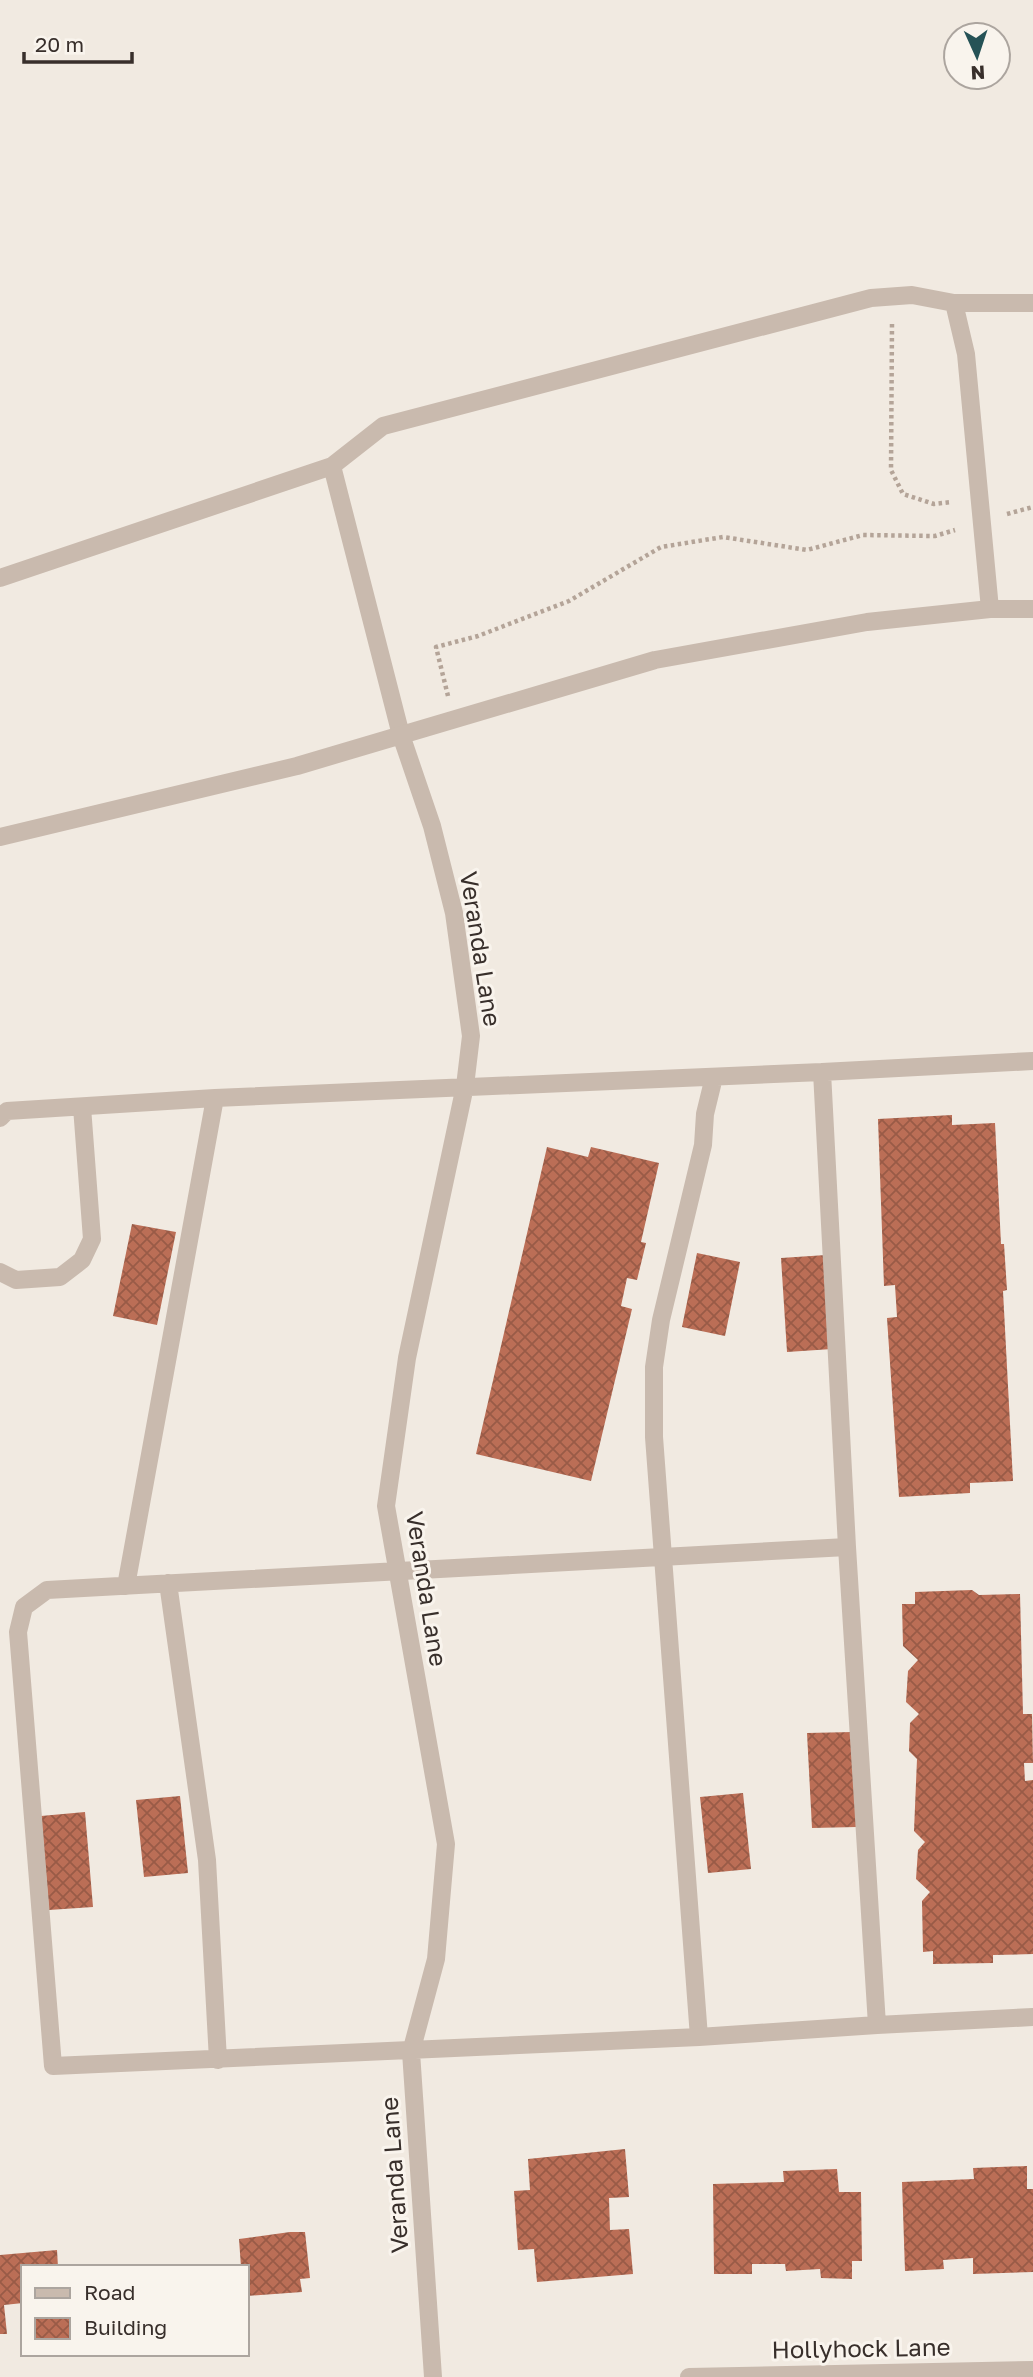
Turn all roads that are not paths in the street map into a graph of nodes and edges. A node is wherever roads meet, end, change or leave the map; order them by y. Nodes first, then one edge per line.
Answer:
1 (954, 303) junction
2 (1033, 303) edge
3 (332, 466) junction
4 (0, 578) edge
5 (990, 609) junction
6 (1033, 609) edge
7 (401, 735) junction
8 (0, 837) edge
9 (1033, 1061) edge
10 (821, 1072) junction
11 (714, 1077) junction
12 (465, 1086) junction
13 (215, 1098) junction
14 (82, 1107) junction
15 (0, 1118) edge
16 (0, 1272) edge
17 (847, 1547) junction
18 (662, 1556) junction
19 (396, 1572) junction
20 (168, 1583) junction
21 (126, 1586) junction
22 (1033, 2017) edge
23 (877, 2025) junction
24 (699, 2036) junction
25 (411, 2052) junction
26 (218, 2060) junction
27 (1033, 2370) edge
28 (433, 2377) edge
29 (689, 2377) edge

1 - 2 street
1 - 3 street
1 - 5 street
3 - 4 street
3 - 7 street, Veranda Lane
5 - 6 street
5 - 7 street
7 - 8 street
7 - 12 street, Veranda Lane
9 - 10 street
10 - 11 street
10 - 17 street
11 - 12 street
11 - 18 street
12 - 13 street
12 - 19 street, Veranda Lane
13 - 14 street
13 - 21 street
14 - 15 street
14 - 16 street
17 - 18 street
17 - 23 street
18 - 19 street
18 - 24 street
19 - 20 street
19 - 25 street, Veranda Lane
20 - 21 street
20 - 26 street
21 - 26 street
22 - 23 street
23 - 24 street
24 - 25 street
25 - 26 street
25 - 28 street, Veranda Lane
27 - 29 street, Hollyhock Lane

